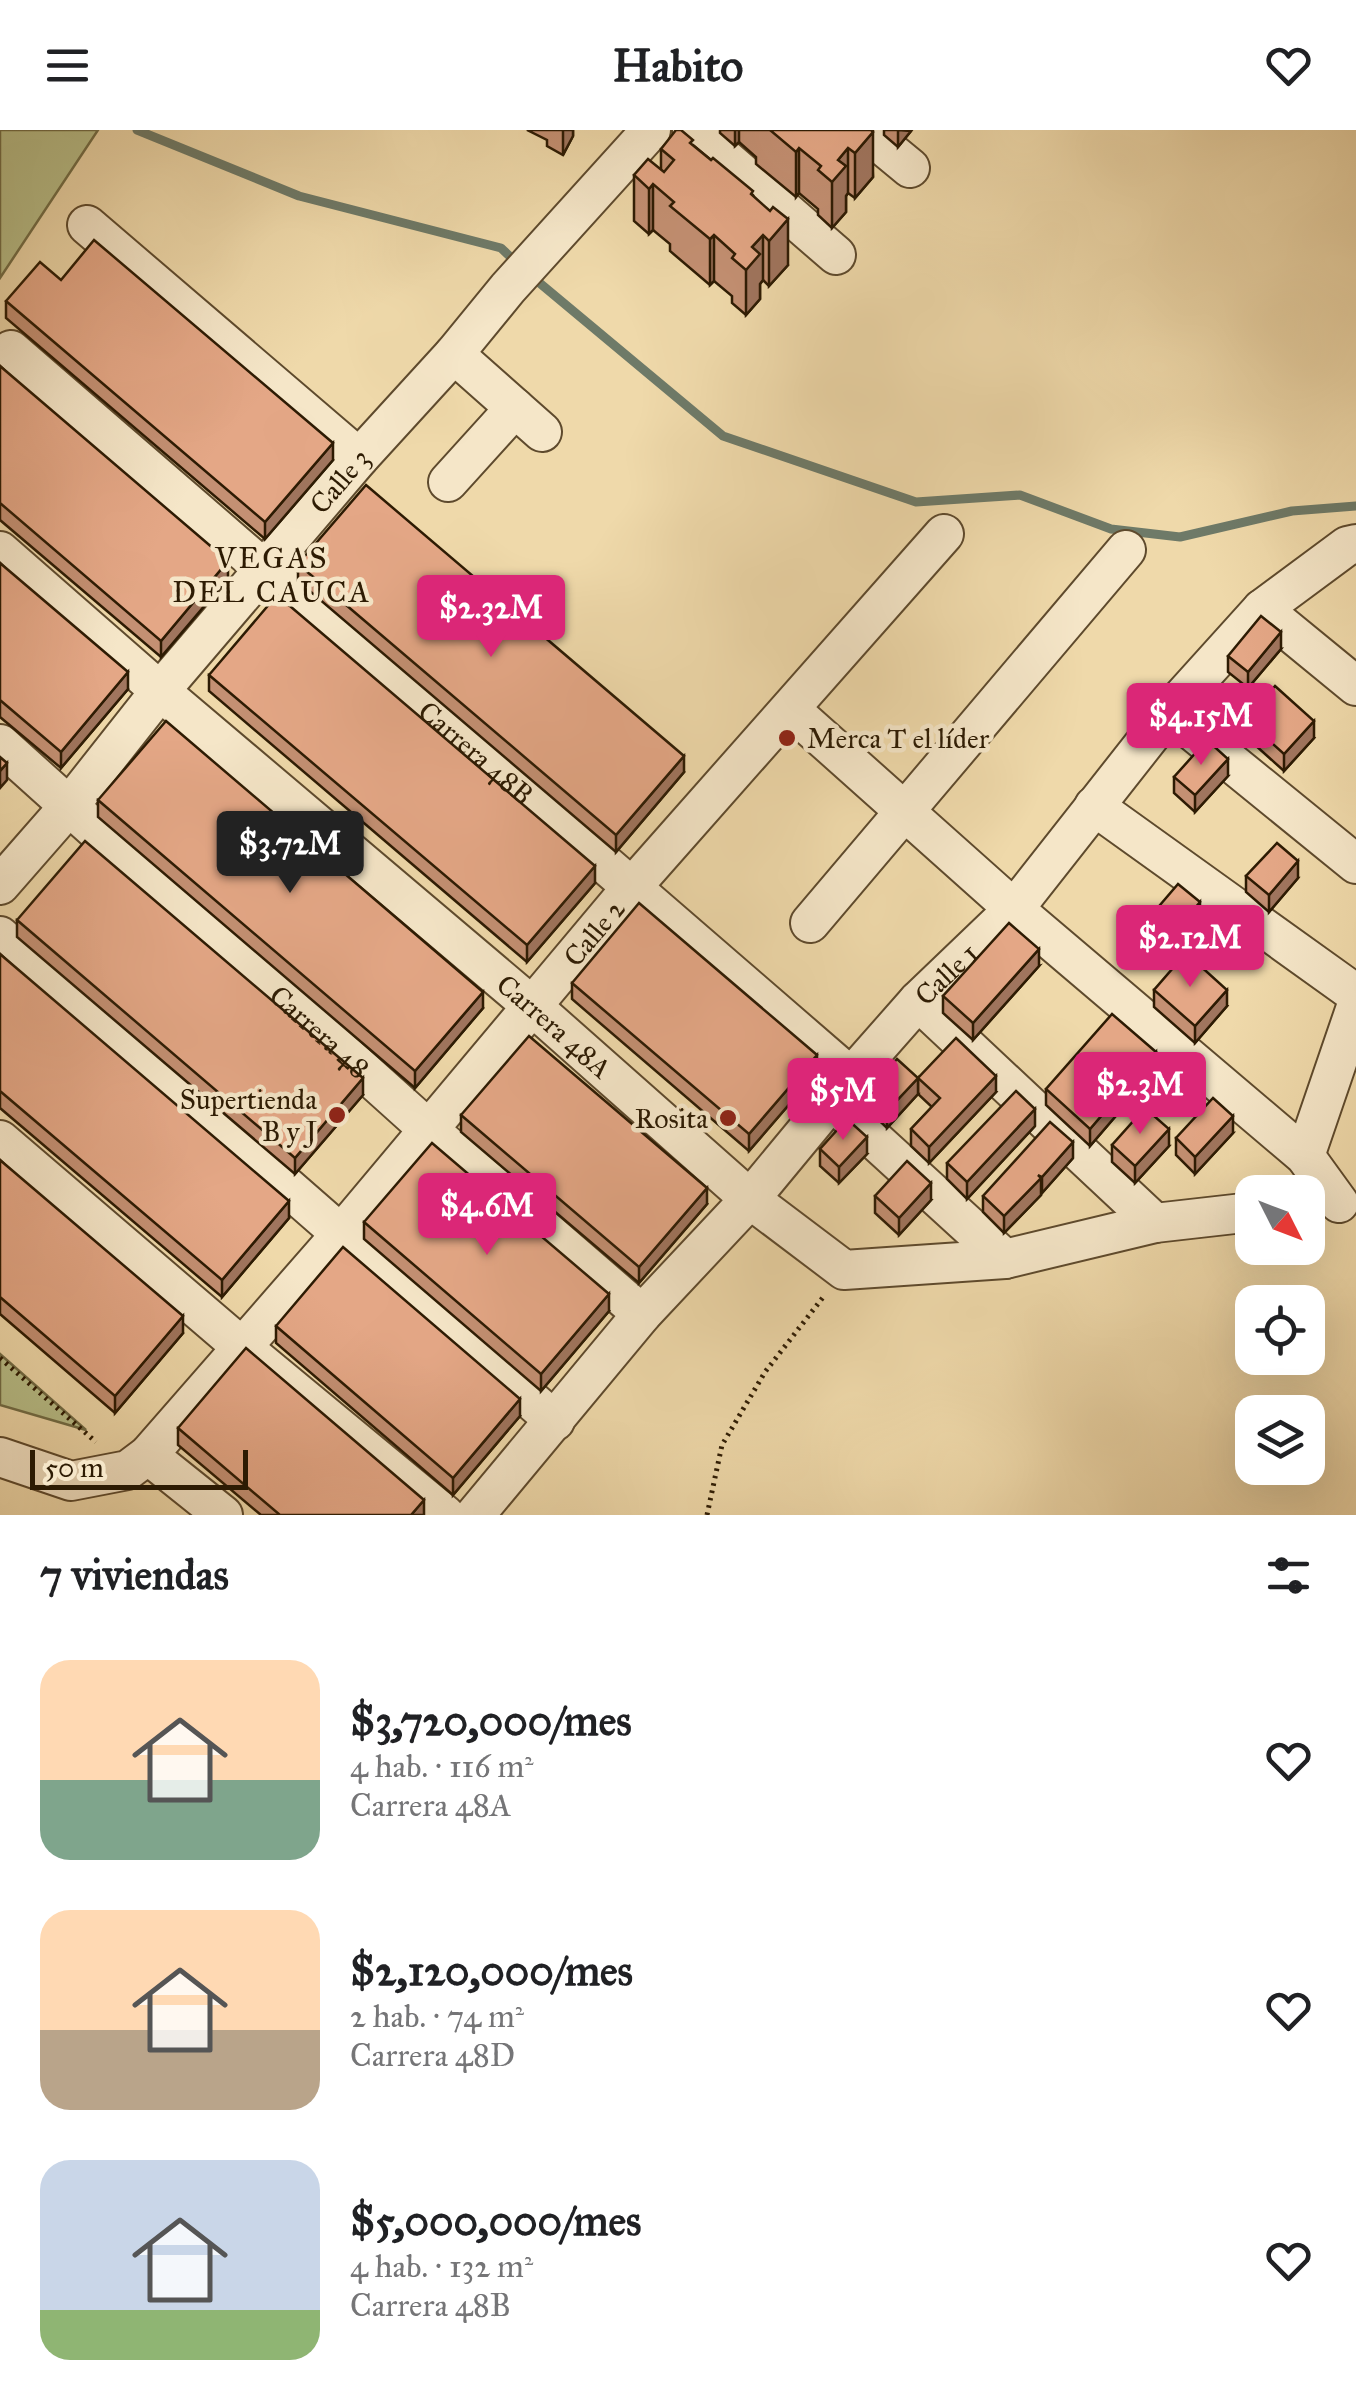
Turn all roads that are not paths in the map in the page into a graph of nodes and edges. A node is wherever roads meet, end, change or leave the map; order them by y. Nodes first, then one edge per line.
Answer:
1 (650, 130) edge
2 (692, 130) edge
3 (864, 130) edge
4 (910, 168) dead end
5 (86, 225) dead end
6 (836, 255) dead end
7 (10, 350) dead end
8 (454, 354) junction
9 (359, 458) junction
10 (448, 482) dead end
11 (944, 534) dead end
12 (1356, 544) edge
13 (1126, 550) dead end
14 (0, 551) edge
15 (262, 570) junction
16 (1262, 609) junction
17 (1356, 686) edge
18 (160, 691) junction
19 (791, 710) junction
20 (1170, 712) junction
21 (0, 744) edge
22 (70, 805) junction
23 (1094, 806) junction
24 (904, 810) junction
25 (1356, 864) edge
26 (0, 885) edge
27 (632, 887) junction
28 (1014, 909) junction
29 (810, 924) dead end
30 (0, 936) edge
31 (1356, 994) edge
32 (918, 1002) junction
33 (532, 1006) junction
34 (1356, 1007) edge
35 (842, 1090) junction
36 (428, 1129) junction
37 (0, 1140) edge
38 (1305, 1156) junction
39 (750, 1199) junction
40 (1334, 1204) edge
41 (1235, 1214) edge
42 (1155, 1223) junction
43 (341, 1234) junction
44 (1005, 1259) junction
45 (642, 1314) junction
46 (243, 1348) junction
47 (554, 1422) junction
48 (0, 1457) edge
49 (138, 1462) junction
50 (223, 1515) edge
51 (445, 1515) edge
52 (476, 1515) edge

1 - 8 street, Calle 3
2 - 6 street
3 - 4 street
5 - 9 street
7 - 15 street, Carrera 48B
8 - 9 street, Calle 3
8 - 10 street
9 - 15 street, Calle 3
11 - 19 street, Calle 2
12 - 16 street, Calle 1
13 - 24 street
14 - 18 street, Carrera 48A
15 - 18 street, Calle 3
15 - 27 street, Carrera 48B
16 - 17 street
16 - 20 street, Calle 1
18 - 22 street, Calle 3
18 - 33 street, Carrera 48A
19 - 24 street
19 - 27 street, Calle 2
20 - 23 street, Calle 1
20 - 25 street
21 - 22 street, Carrera 48
22 - 26 street, Calle 3
22 - 36 street, Carrera 48
23 - 28 street, Calle 1
23 - 31 street
24 - 28 street
24 - 29 street
27 - 33 street, Calle 2
27 - 35 street, Carrera 48B
28 - 32 street, Calle 1
28 - 38 street
30 - 43 street
32 - 35 street, Calle 1
32 - 42 street
33 - 36 street, Calle 2
33 - 39 street, Carrera 48A
34 - 38 street
35 - 39 street, Calle 1
35 - 44 street, Carrera 48B
36 - 43 street, Calle 2
36 - 45 street, Carrera 48
37 - 46 street
38 - 40 street
39 - 44 street, Carrera 48A
39 - 45 street, Calle 1
41 - 42 street
42 - 44 street
43 - 46 street, Calle 2
43 - 47 street
45 - 47 street, Calle 1
46 - 49 street, Calle 2
46 - 51 street
47 - 52 street, Calle 1
48 - 49 street
49 - 50 street

